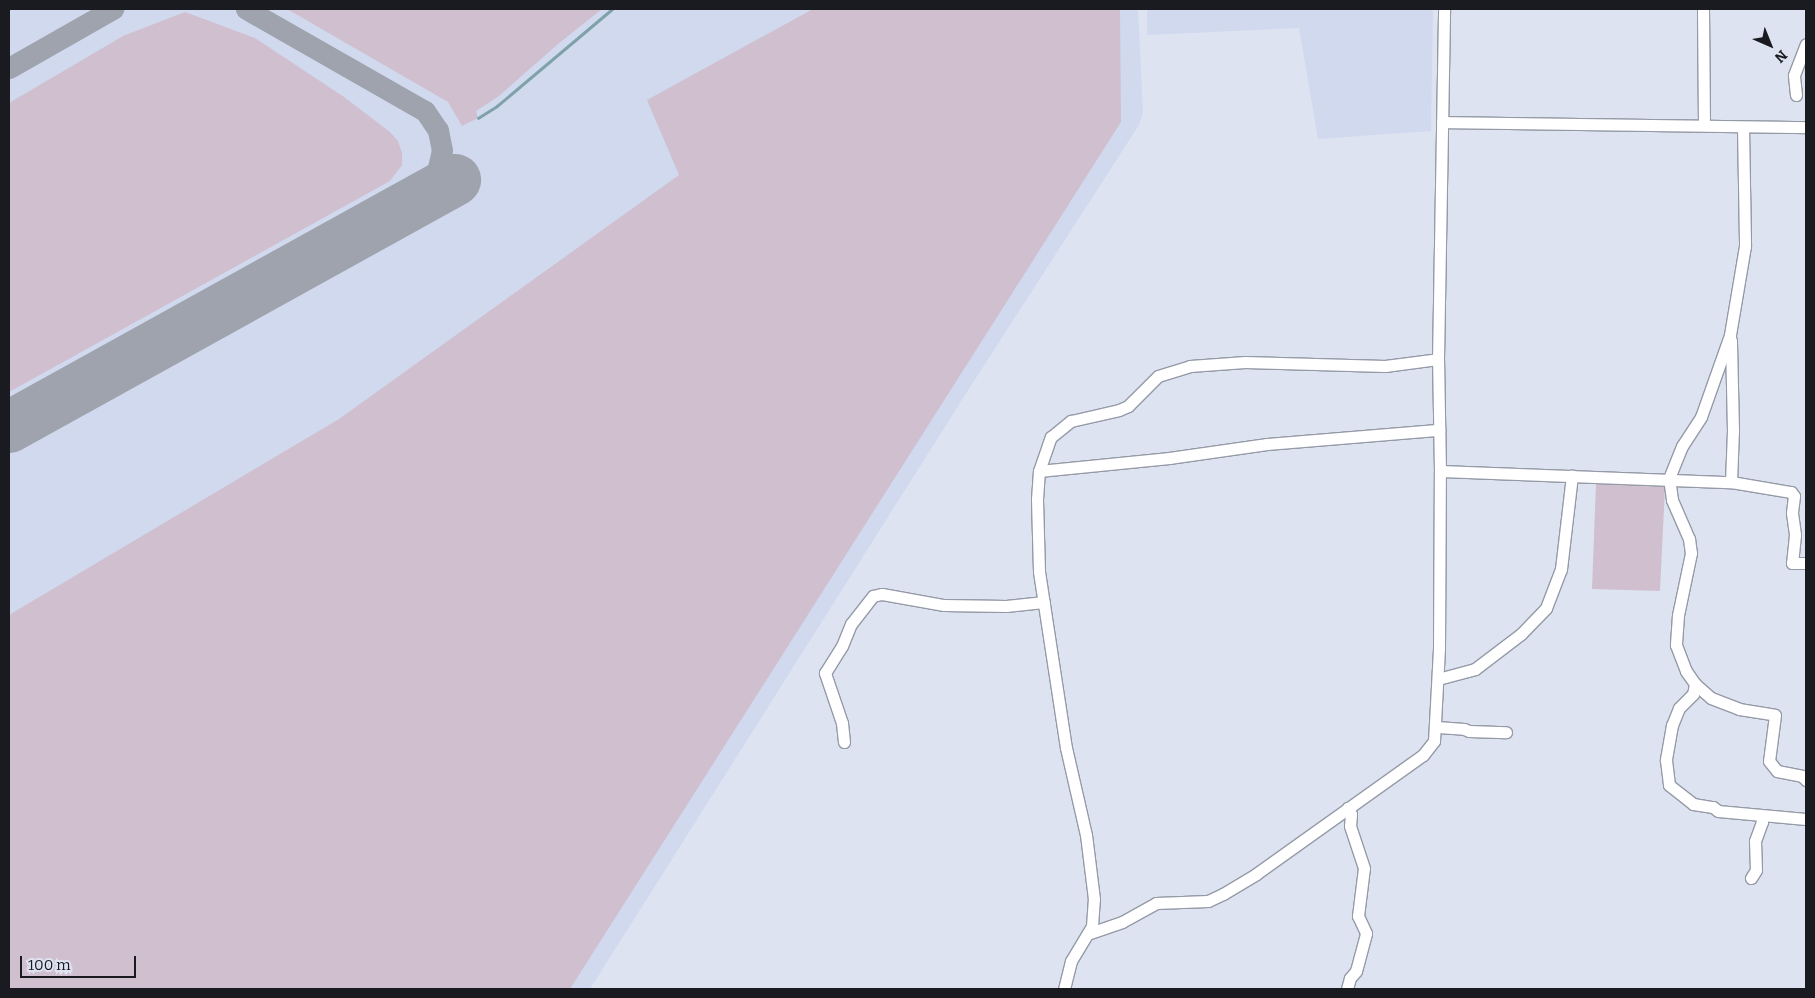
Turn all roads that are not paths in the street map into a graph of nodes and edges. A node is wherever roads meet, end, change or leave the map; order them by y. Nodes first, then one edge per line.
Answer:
1 (1444, 9) edge
2 (1703, 9) edge
3 (1806, 44) edge
4 (1796, 95) dead end
5 (1442, 122) junction
6 (1704, 124) junction
7 (1743, 127) junction
8 (1806, 127) edge
9 (1730, 335) junction
10 (1438, 359) junction
11 (1439, 430) junction
12 (1039, 471) junction
13 (1440, 471) junction
14 (1572, 476) junction
15 (1669, 478) junction
16 (1731, 482) junction
17 (1806, 563) edge
18 (1044, 602) junction
19 (1438, 679) junction
20 (1695, 684) junction
21 (1437, 727) junction
22 (1506, 732) dead end
23 (844, 742) dead end
24 (1806, 780) edge
25 (1348, 808) junction
26 (1761, 816) junction
27 (1806, 819) edge
28 (1751, 878) dead end
29 (1090, 934) junction
30 (1064, 989) edge
31 (1347, 989) edge

1 - 5 street
2 - 6 street
3 - 4 street
5 - 6 street
5 - 10 street
6 - 7 street
7 - 8 street
7 - 9 street
9 - 15 street
9 - 16 street
10 - 11 street
10 - 12 street
11 - 12 street
11 - 13 street
12 - 18 street
13 - 14 street
13 - 19 street
14 - 15 street
14 - 19 street
15 - 16 street
15 - 20 street
16 - 17 street
18 - 23 street
18 - 29 street
19 - 21 street
20 - 24 street
20 - 26 street
21 - 22 street
21 - 25 street
25 - 29 street
25 - 31 street
26 - 27 street
26 - 28 street
29 - 30 street

